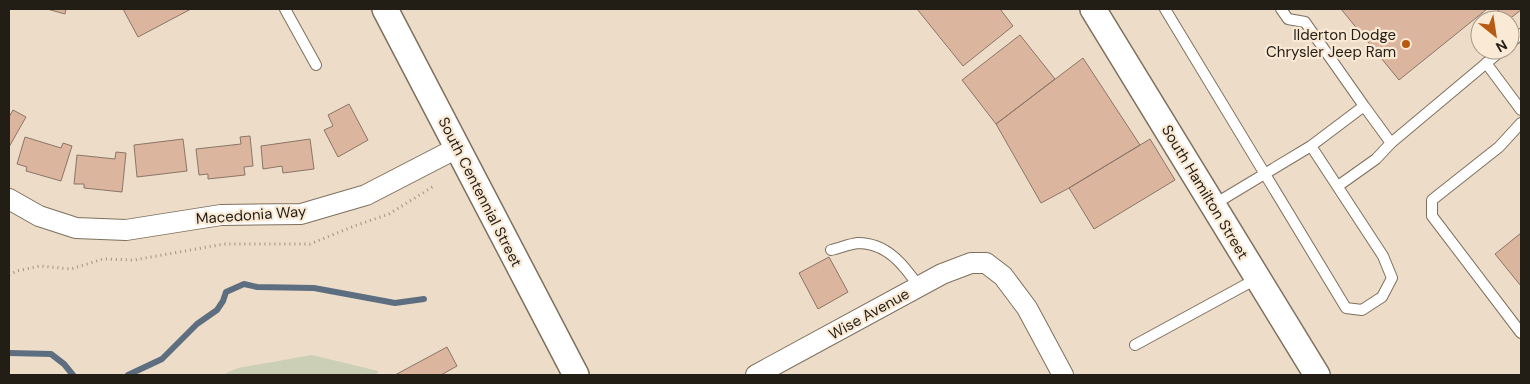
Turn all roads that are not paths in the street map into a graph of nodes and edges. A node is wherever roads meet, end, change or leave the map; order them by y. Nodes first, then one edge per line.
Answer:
1 (285, 9) edge
2 (385, 9) edge
3 (1093, 9) edge
4 (1165, 9) edge
5 (1281, 9) edge
6 (1490, 60) edge
7 (1486, 63) junction
8 (316, 65) dead end
9 (1364, 106) junction
10 (1521, 110) edge
11 (1521, 124) edge
12 (1391, 143) junction
13 (1312, 146) junction
14 (463, 158) junction
15 (1264, 174) junction
16 (1338, 186) junction
17 (9, 199) edge
18 (1213, 205) junction
19 (831, 250) dead end
20 (1258, 278) junction
21 (918, 287) junction
22 (1521, 333) edge
23 (1135, 345) dead end
24 (1311, 366) edge
25 (576, 375) edge
26 (756, 375) edge
27 (1063, 375) edge
28 (1331, 375) edge

1 - 8 lane
2 - 14 street, South Centennial Street
3 - 18 street, South Hamilton Street
4 - 15 lane
5 - 9 lane
6 - 7 lane
7 - 10 lane
7 - 12 lane
9 - 12 lane
9 - 13 lane
11 - 22 lane
12 - 16 lane
13 - 15 lane
13 - 16 lane
14 - 17 street, Macedonia Way
14 - 25 street, South Centennial Street
15 - 16 lane
15 - 18 lane
18 - 20 street, South Hamilton Street
19 - 21 lane
20 - 23 lane
20 - 24 street, South Hamilton Street
21 - 26 street, Wise Avenue
21 - 27 street, Wise Avenue
24 - 28 street

